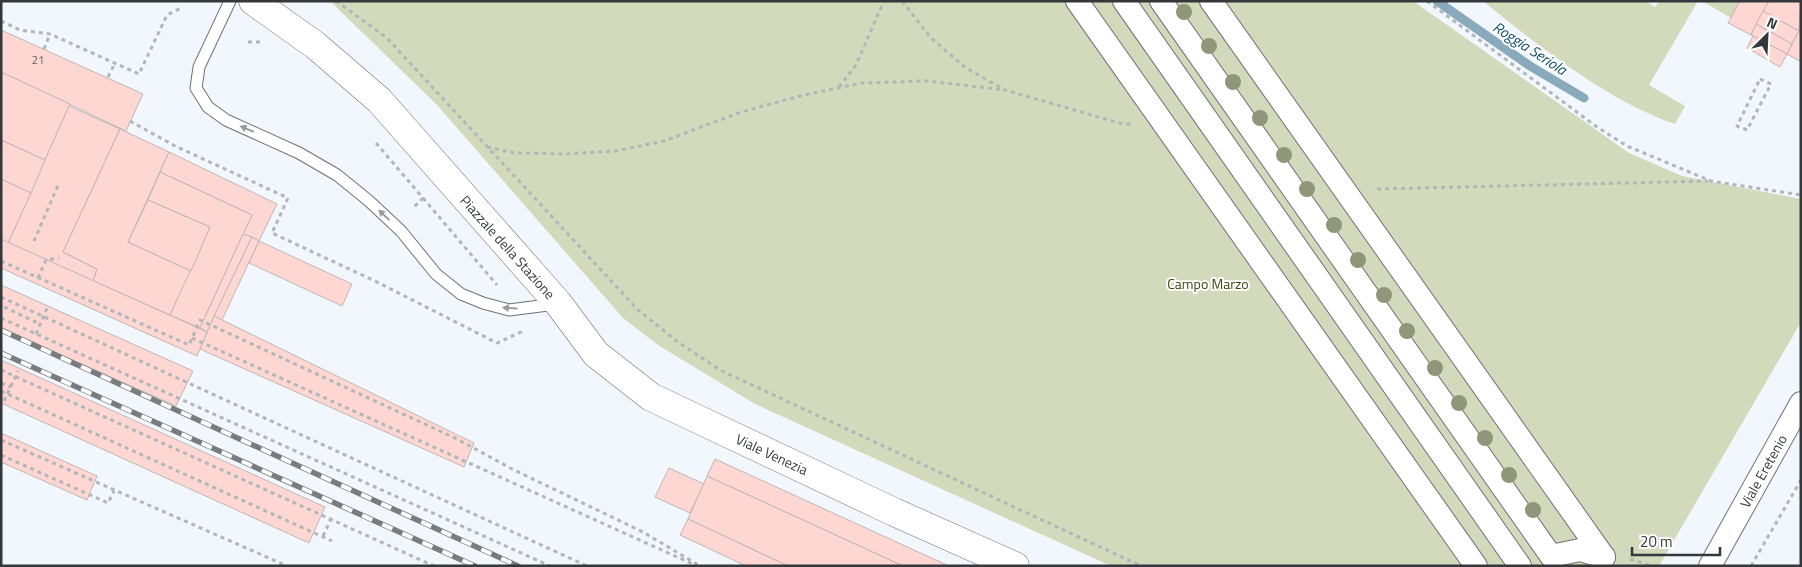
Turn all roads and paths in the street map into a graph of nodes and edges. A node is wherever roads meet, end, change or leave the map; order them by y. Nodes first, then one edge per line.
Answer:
1 (230, 1) edge
2 (235, 1) edge
3 (253, 1) edge
4 (336, 1) edge
5 (884, 1) edge
6 (902, 1) edge
7 (1077, 1) edge
8 (1124, 1) edge
9 (1162, 1) edge
10 (1211, 1) edge
11 (1427, 1) edge
12 (184, 7) dead end
13 (1, 21) edge
14 (289, 27) junction
15 (50, 34) junction
16 (248, 42) dead end
17 (268, 43) dead end
18 (44, 49) dead end
19 (115, 63) junction
20 (108, 77) dead end
21 (839, 88) junction
22 (1005, 90) junction
23 (130, 121) dead end
24 (1139, 123) dead end
25 (1737, 126) joint
26 (373, 140) dead end
27 (487, 147) junction
28 (1711, 181) junction
29 (59, 183) dead end
30 (1376, 189) dead end
31 (1801, 195) edge
32 (424, 198) junction
33 (412, 209) dead end
34 (34, 241) dead end
35 (59, 258) dead end
36 (1, 261) edge
37 (38, 278) junction
38 (496, 284) dead end
39 (1, 297) edge
40 (558, 303) junction
41 (4, 307) dead end
42 (47, 308) dead end
43 (43, 316) junction
44 (1, 318) edge
45 (40, 324) junction
46 (521, 332) dead end
47 (36, 334) junction
48 (192, 338) junction
49 (1, 370) edge
50 (18, 372) dead end
51 (16, 377) junction
52 (1, 383) edge
53 (11, 387) junction
54 (1, 390) edge
55 (8, 394) junction
56 (4, 400) dead end
57 (1801, 403) edge
58 (1, 440) edge
59 (1, 455) edge
60 (1801, 480) edge
61 (114, 490) junction
62 (331, 519) junction
63 (323, 536) junction
64 (332, 541) dead end
65 (1621, 557) dead end
66 (287, 566) edge
67 (434, 566) edge
68 (550, 566) edge
69 (587, 566) edge
70 (698, 566) edge
71 (1015, 566) edge
72 (1141, 566) edge
73 (1476, 566) edge
74 (1520, 566) edge
75 (1652, 566) edge
76 (1710, 566) edge
77 (1751, 566) edge

40 -> 1 lane, Piazzale della Stazione
2 - 14 main road, Piazzale della Stazione
3 - 14 main road, Piazzale della Stazione
4 - 27 path
5 - 21 path
6 - 22 path
7 - 73 street
8 - 74 street
9 - 10 street
11 - 28 path
12 - 19 path
13 - 15 path
14 - 40 main road, Piazzale della Stazione
15 - 18 path
15 - 19 path
16 - 17 path
19 - 20 path
21 - 22 path
21 - 27 path
22 - 24 path
23 - 46 path
25 - 25 path
26 - 32 path
27 - 72 path
28 - 30 path
28 - 31 path
29 - 34 path
32 - 33 path
32 - 38 path
35 - 37 path
36 - 37 path
37 - 48 path
39 - 43 path
40 - 71 main road, Viale Venezia
41 - 45 path
42 - 43 path
43 - 45 path
43 - 69 path
44 - 47 path
45 - 47 path
47 - 68 path
48 - 70 path
48 - 70 path
49 - 51 path
50 - 51 path
51 - 53 path
51 - 62 path
52 - 53 path
53 - 55 path
54 - 55 path
55 - 56 path
55 - 63 path
57 - 76 street, Viale Eretenio
58 - 61 path
59 - 61 path
60 - 77 path
61 - 66 path
62 - 63 path
62 - 67 path
63 - 64 path
65 - 75 path

